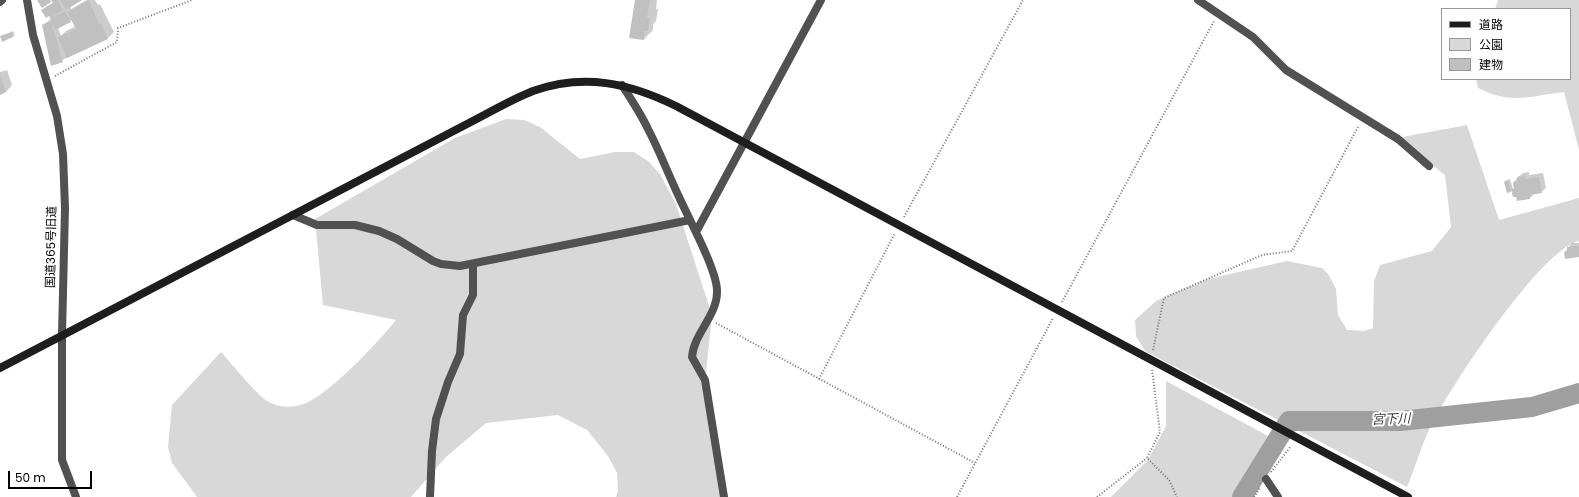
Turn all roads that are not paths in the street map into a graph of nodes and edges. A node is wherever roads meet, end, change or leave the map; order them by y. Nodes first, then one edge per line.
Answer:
1 (2, 0) edge
2 (27, 0) edge
3 (821, 0) edge
4 (1198, 0) edge
5 (0, 2) edge
6 (622, 85) junction
7 (744, 142) junction
8 (1429, 166) dead end
9 (293, 215) junction
10 (690, 220) junction
11 (696, 232) junction
12 (473, 264) junction
13 (62, 336) junction
14 (0, 368) edge
15 (1266, 479) road end
16 (76, 497) edge
17 (430, 497) edge
18 (724, 497) edge
19 (1278, 497) edge
20 (1408, 497) edge

1 - 5 street
2 - 13 street, 国道365号旧道
3 - 7 street
4 - 8 street
6 - 7 street
6 - 9 street
6 - 10 street
7 - 11 street
7 - 20 street
9 - 12 street
9 - 13 street
10 - 11 street
10 - 12 street
11 - 18 street
12 - 17 street
13 - 14 street
13 - 16 street, 国道365号旧道
15 - 19 street

